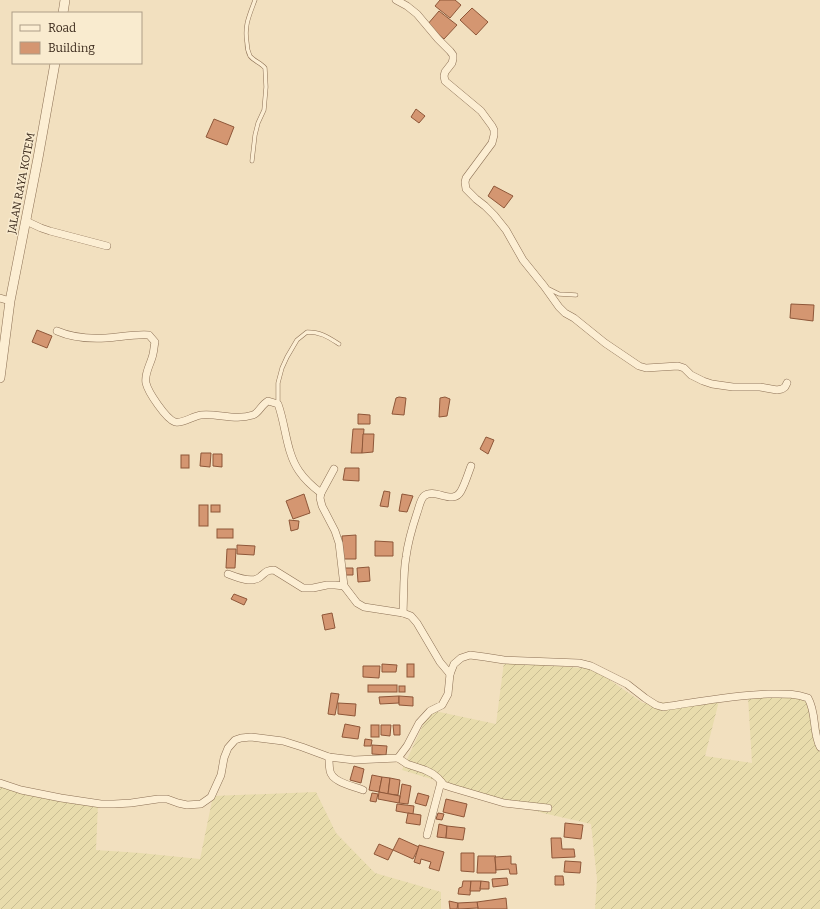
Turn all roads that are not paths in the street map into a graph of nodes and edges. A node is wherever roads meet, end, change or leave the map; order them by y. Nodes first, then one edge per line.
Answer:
1 (65, 0) edge
2 (255, 0) edge
3 (396, 0) edge
4 (63, 12) edge
5 (55, 64) edge
6 (252, 161) dead end
7 (26, 221) junction
8 (107, 246) dead end
9 (544, 286) junction
10 (576, 295) dead end
11 (0, 298) edge
12 (10, 301) junction
13 (57, 331) dead end
14 (339, 344) dead end
15 (0, 378) edge
16 (787, 383) dead end
17 (278, 404) junction
18 (471, 466) dead end
19 (334, 468) dead end
20 (321, 493) junction
21 (228, 574) dead end
22 (344, 586) junction
23 (403, 612) junction
24 (450, 674) junction
25 (820, 747) edge
26 (329, 757) junction
27 (398, 758) junction
28 (441, 782) junction
29 (0, 784) edge
30 (363, 790) dead end
31 (548, 808) dead end
32 (427, 835) dead end

1 - 4 street
2 - 6 lane
3 - 9 street
5 - 7 street, JALAN RAYA KOTEM
7 - 8 street
7 - 12 street, JALAN RAYA KOTEM
9 - 10 lane
9 - 16 street
11 - 12 street
12 - 15 street, JALAN RAYA KOTEM
13 - 17 street
14 - 17 lane
17 - 20 street
18 - 23 street
19 - 20 street
20 - 22 street
21 - 22 street
22 - 23 street
23 - 24 street
24 - 25 street
24 - 27 street
26 - 27 street
26 - 29 street
26 - 30 street
27 - 28 street
28 - 31 street
28 - 32 street

